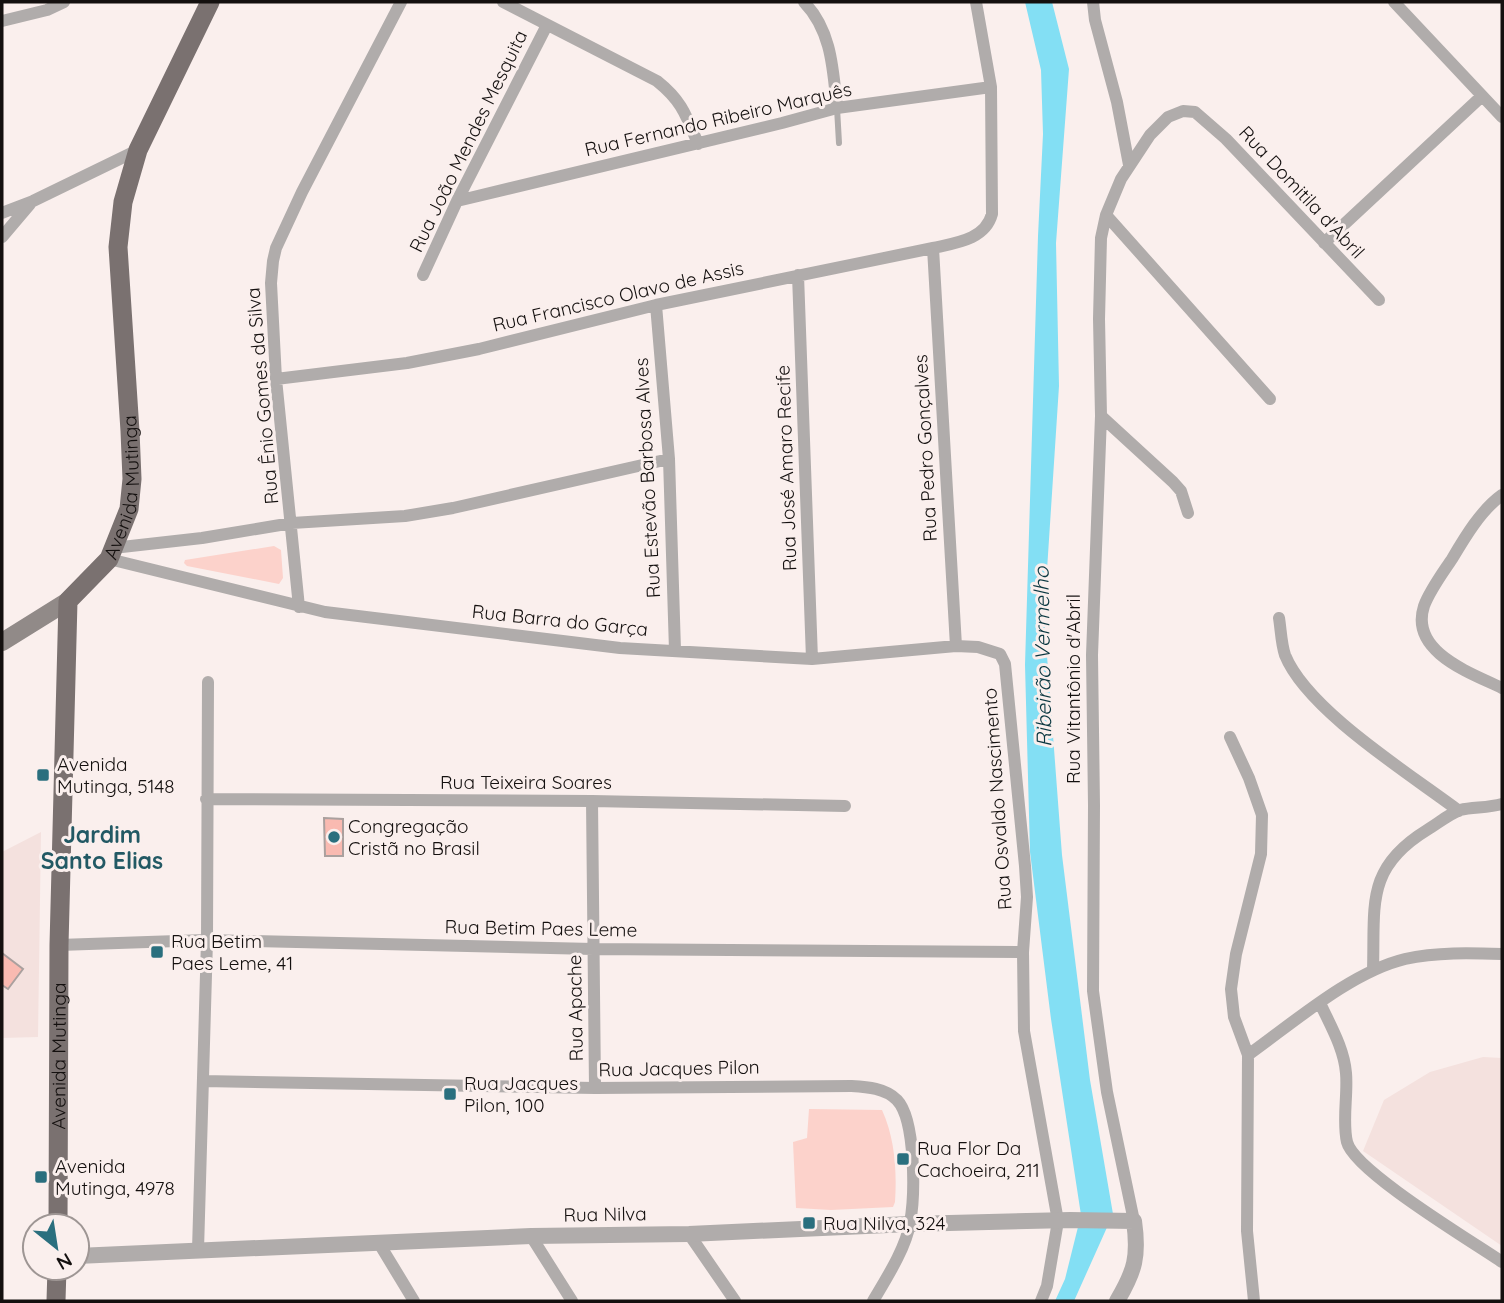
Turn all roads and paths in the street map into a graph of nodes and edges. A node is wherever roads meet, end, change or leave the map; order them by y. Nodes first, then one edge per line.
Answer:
1 (64, 2) edge
2 (210, 2) edge
3 (401, 2) edge
4 (503, 2) edge
5 (804, 2) edge
6 (976, 2) edge
7 (1093, 2) edge
8 (1394, 2) edge
9 (2, 21) edge
10 (547, 25) junction
11 (991, 88) junction
12 (1482, 96) junction
13 (837, 108) junction
14 (1195, 112) joint
15 (1502, 117) edge
16 (839, 143) dead end
17 (698, 144) junction
18 (138, 150) junction
19 (1129, 165) junction
20 (33, 201) junction
21 (457, 201) junction
22 (2, 213) edge
23 (1105, 215) junction
24 (2, 237) edge
25 (1324, 243) junction
26 (933, 248) junction
27 (423, 275) dead end
28 (798, 275) junction
29 (1379, 300) dead end
30 (656, 304) junction
31 (276, 379) junction
32 (1270, 399) dead end
33 (1101, 416) junction
34 (669, 458) junction
35 (1502, 495) edge
36 (1188, 513) dead end
37 (292, 523) junction
38 (111, 553) junction
39 (68, 601) junction
40 (299, 607) junction
41 (1279, 618) dead end
42 (2, 642) edge
43 (956, 646) junction
44 (675, 650) junction
45 (812, 659) junction
46 (1005, 664) joint
47 (208, 682) dead end
48 (1502, 688) edge
49 (1230, 737) dead end
50 (206, 799) junction
51 (592, 801) junction
52 (1502, 804) edge
53 (845, 806) dead end
54 (1459, 811) junction
55 (207, 940) junction
56 (60, 945) junction
57 (593, 949) junction
58 (1023, 952) junction
59 (1502, 954) edge
60 (1373, 970) junction
61 (1320, 1003) junction
62 (1248, 1055) junction
63 (203, 1081) junction
64 (595, 1088) junction
65 (58, 1212) edge
66 (1064, 1221) junction
67 (1126, 1221) junction
68 (910, 1224) junction
69 (689, 1234) junction
70 (531, 1236) junction
71 (380, 1245) junction
72 (198, 1250) junction
73 (91, 1255) edge
74 (1502, 1262) edge
75 (57, 1282) edge
76 (56, 1301) edge
77 (414, 1301) edge
78 (572, 1301) edge
79 (735, 1301) edge
80 (873, 1301) edge
81 (1041, 1301) edge
82 (1118, 1301) edge
83 (1254, 1301) edge

1 - 9 street
2 - 18 main road, Avenida Mutinga
3 - 31 street, Rua Ênio Gomes da Silva
4 - 10 street
5 - 13 street
6 - 11 street
7 - 19 street
8 - 12 street
10 - 17 street
10 - 21 street, Rua João Mendes Mesquita
11 - 13 street, Rua Fernando Ribeiro Marquês
11 - 26 street, Rua Francisco Olavo de Assis
12 - 15 street
12 - 25 street
13 - 16 lane
13 - 17 street, Rua Fernando Ribeiro Marquês
14 - 19 street, Rua Vitantônio d'Abril
14 - 25 street, Rua Domitila d'Abril
17 - 21 street, Rua Fernando Ribeiro Marquês
18 - 20 street
18 - 38 main road, Avenida Mutinga
19 - 23 street, Rua Vitantônio d'Abril
20 - 22 street
20 - 24 street
21 - 27 street, Rua João Mendes Mesquita
23 - 32 street
23 - 33 street, Rua Vitantônio d'Abril
25 - 29 street, Rua Domitila d'Abril
26 - 28 street, Rua Francisco Olavo de Assis
26 - 43 street, Rua Pedro Gonçalves
28 - 30 street, Rua Francisco Olavo de Assis
28 - 45 street, Rua José Amaro Recife
30 - 31 street, Rua Francisco Olavo de Assis
30 - 34 street, Rua Estevão Barbosa Alves
31 - 37 street, Rua Ênio Gomes da Silva
33 - 36 street
33 - 67 street, Rua Vitantônio d'Abril
34 - 37 street
34 - 44 street, Rua Estevão Barbosa Alves
35 - 48 street
37 - 38 street
37 - 40 street, Rua Ênio Gomes da Silva
38 - 39 main road, Avenida Mutinga
38 - 40 street, Rua Barra do Garça
39 - 42 main road
39 - 56 main road, Avenida Mutinga
40 - 44 street, Rua Barra do Garça
41 - 54 street
43 - 45 street, Rua Barra do Garça
43 - 46 street, Rua Barra do Garça
44 - 45 street, Rua Barra do Garça
46 - 58 street, Rua Osvaldo Nascimento
47 - 50 street
49 - 62 street
50 - 51 street, Rua Teixeira Soares
50 - 55 street
51 - 53 street, Rua Teixeira Soares
51 - 57 street, Rua Apache
52 - 54 street
54 - 60 street
55 - 56 street, Rua Betim Paes Leme
55 - 57 street, Rua Betim Paes Leme
55 - 63 street
56 - 65 main road, Avenida Mutinga
57 - 58 street, Rua Betim Paes Leme
57 - 64 street, Rua Apache
58 - 66 street, Rua Osvaldo Nascimento
59 - 60 street
60 - 61 street
61 - 62 street
61 - 74 street
62 - 83 street
63 - 64 street, Rua Jacques Pilon
63 - 72 street
64 - 68 street, Rua Jacques Pilon
66 - 67 street, Rua Nilva
66 - 68 street, Rua Nilva
66 - 81 street, Rua Osvaldo Nascimento
67 - 82 street, Rua Vitantônio d'Abril
68 - 69 street, Rua Nilva
68 - 80 street, Rua Jacques Pilon
69 - 70 street, Rua Nilva
69 - 79 street
70 - 71 street, Rua Nilva
70 - 78 street
71 - 72 street, Rua Nilva
71 - 77 street
72 - 73 street, Rua Nilva
75 - 76 main road

